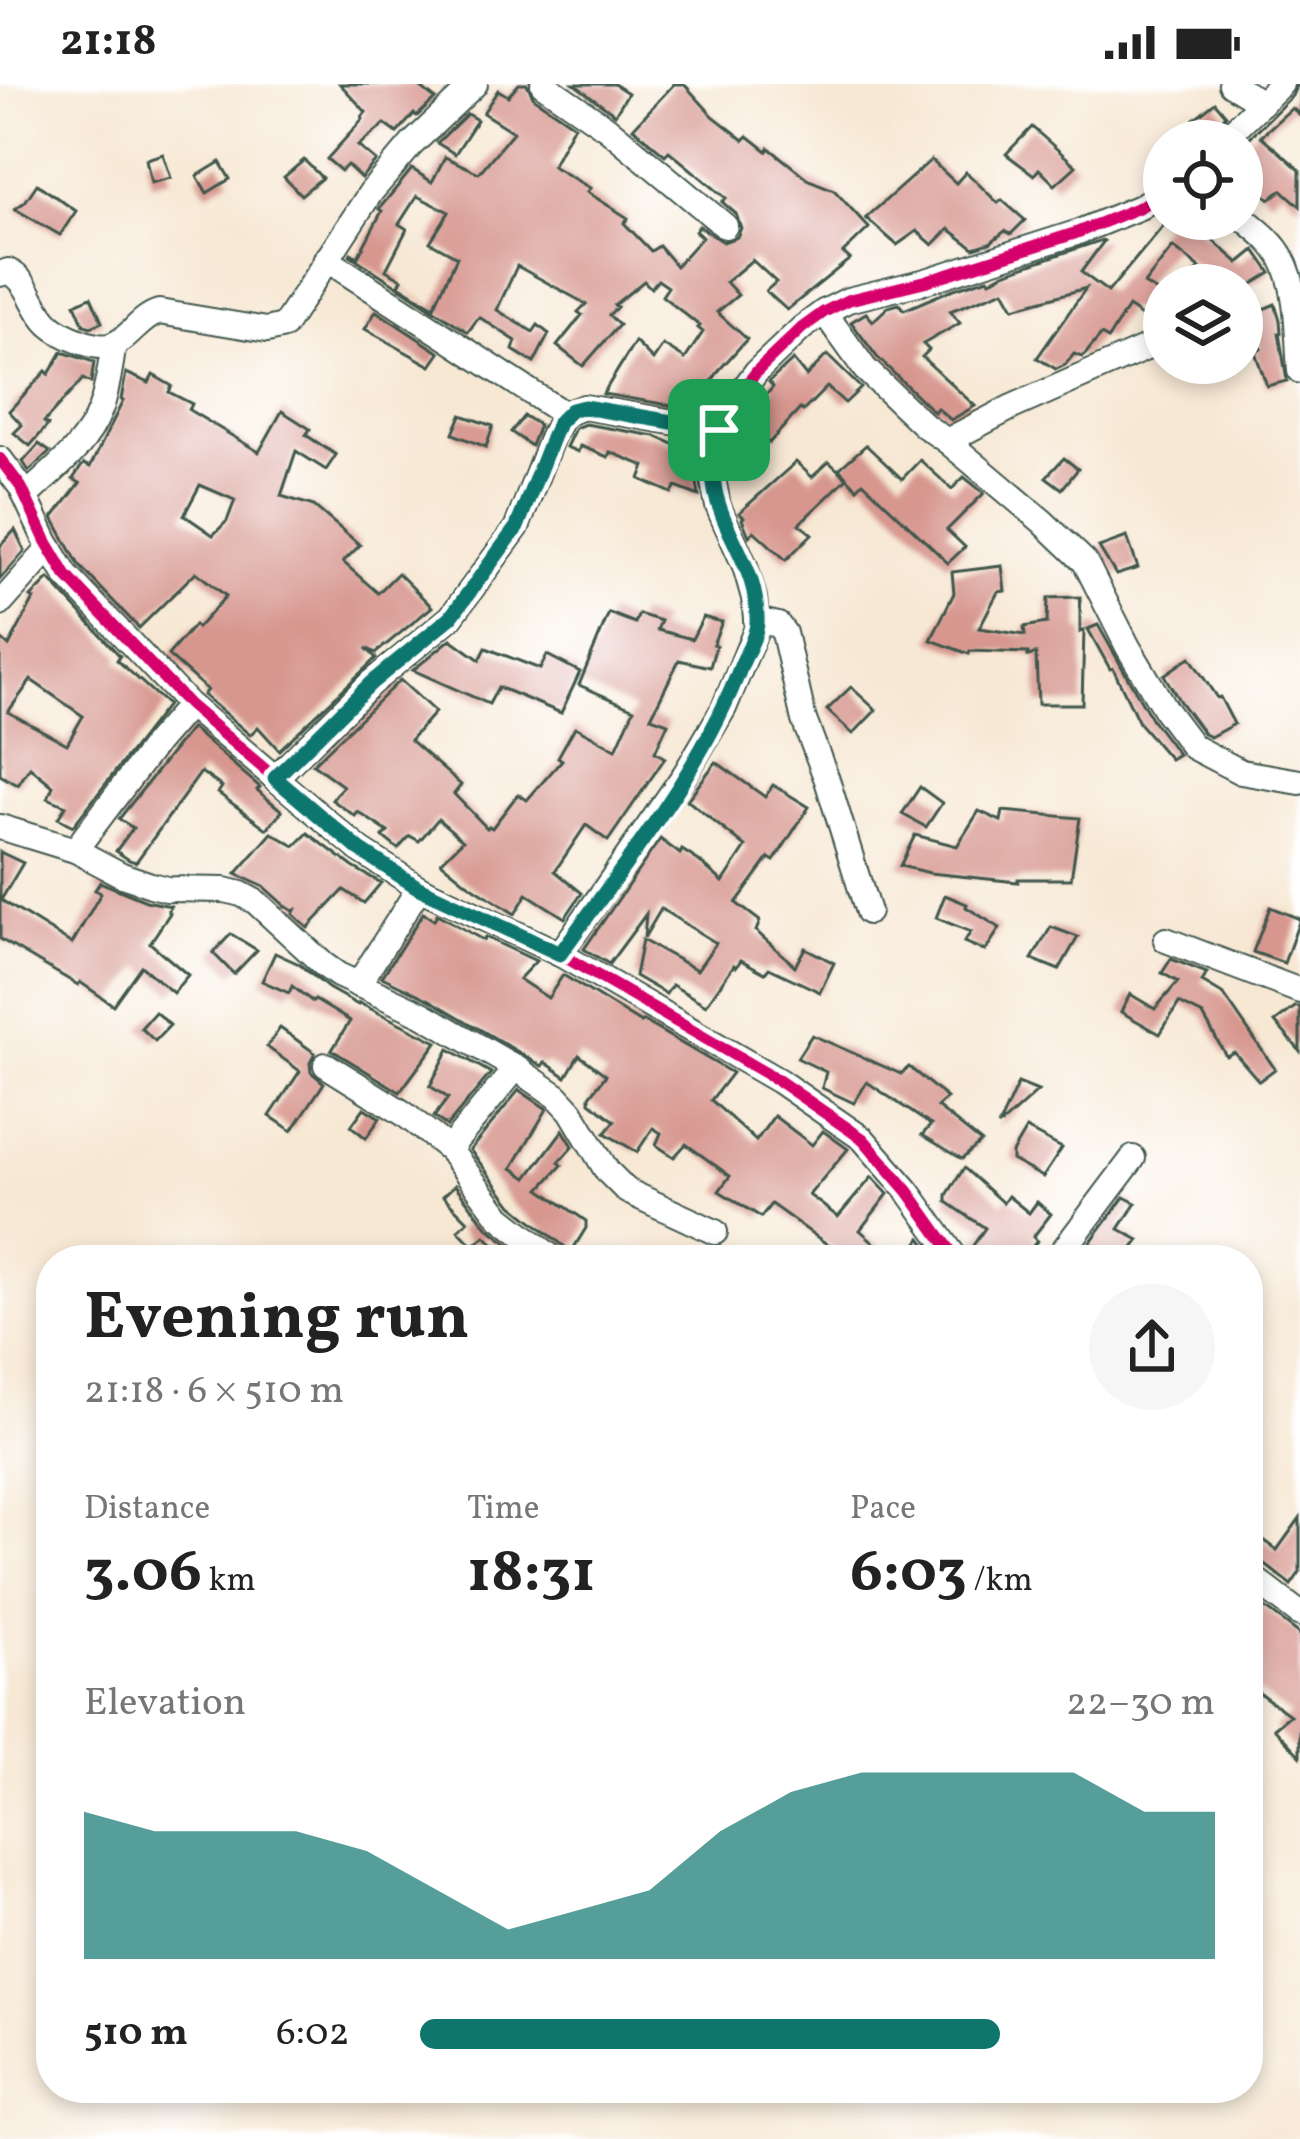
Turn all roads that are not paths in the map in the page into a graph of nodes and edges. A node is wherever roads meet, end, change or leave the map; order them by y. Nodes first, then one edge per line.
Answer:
1 (475, 84) edge
2 (543, 84) edge
3 (1231, 84) edge
4 (1281, 84) edge
5 (1262, 103) junction
6 (1244, 120) edge
7 (1143, 205) edge
8 (725, 226) dead end
9 (1263, 234) edge
10 (326, 259) junction
11 (0, 274) edge
12 (824, 312) junction
13 (114, 345) junction
14 (1143, 349) edge
15 (1300, 370) edge
16 (564, 414) junction
17 (719, 430) junction
18 (947, 441) junction
19 (3, 471) edge
20 (26, 496) junction
21 (50, 548) junction
22 (0, 604) edge
23 (756, 620) junction
24 (189, 705) junction
25 (275, 778) junction
26 (1300, 782) edge
27 (0, 827) edge
28 (75, 850) junction
29 (419, 888) junction
30 (868, 912) dead end
31 (1166, 940) dead end
32 (560, 954) junction
33 (358, 986) junction
34 (1300, 991) edge
35 (326, 1065) dead end
36 (516, 1068) junction
37 (449, 1148) junction
38 (1133, 1158) dead end
39 (715, 1232) dead end
40 (536, 1245) edge
41 (946, 1245) edge
42 (1067, 1245) edge
43 (1263, 1586) edge
44 (1300, 1614) edge

1 - 10 street
2 - 8 street
3 - 5 street
4 - 5 street
5 - 6 street
7 - 12 street
9 - 15 street
10 - 13 street
10 - 16 street
11 - 13 street
12 - 17 street
12 - 18 street
13 - 20 street
14 - 18 street
16 - 17 street
16 - 25 street
17 - 23 street
18 - 26 street
19 - 20 street
20 - 21 street
21 - 22 street
21 - 24 street
23 - 30 street
23 - 32 street
24 - 25 street
24 - 28 street
25 - 29 street
27 - 28 street
28 - 33 street
29 - 32 street
29 - 33 street
31 - 34 street
32 - 41 street
33 - 36 street
35 - 37 street
36 - 37 street
36 - 39 street
37 - 40 street
38 - 42 street
43 - 44 street

